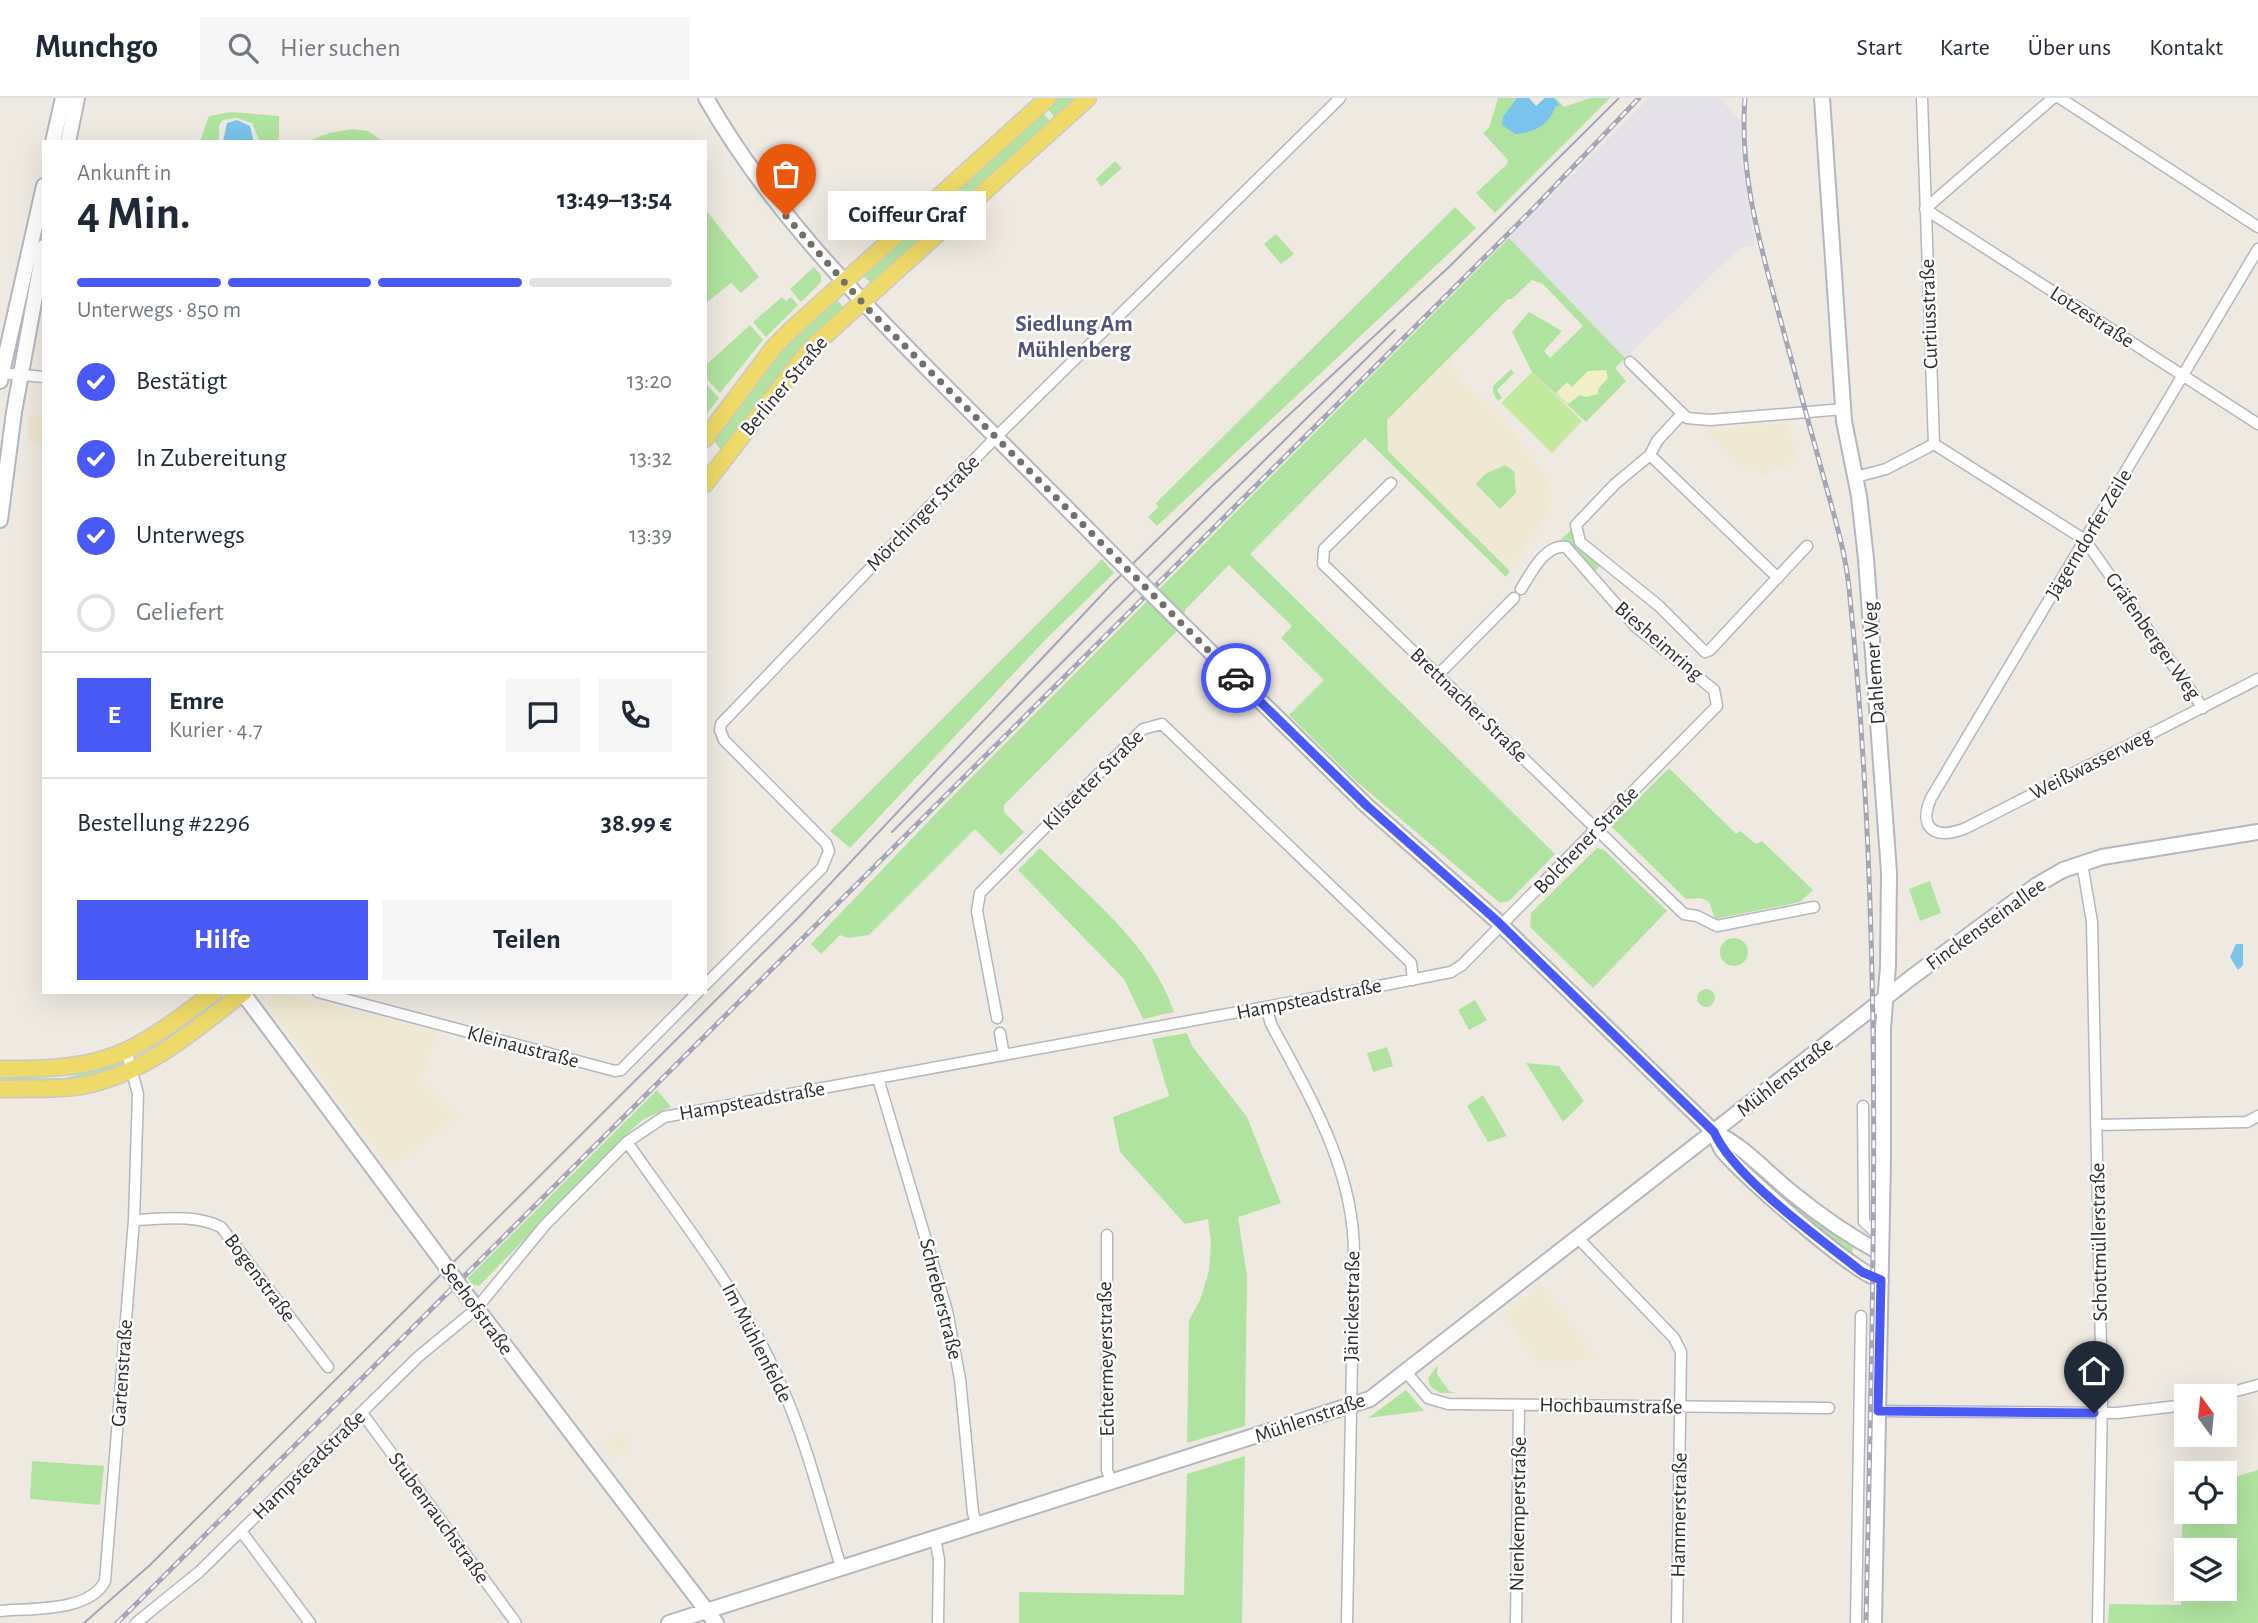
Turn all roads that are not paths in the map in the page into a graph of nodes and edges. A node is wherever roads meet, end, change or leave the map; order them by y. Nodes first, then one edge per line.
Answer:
1 (63, 98) edge
2 (77, 98) edge
3 (706, 98) edge
4 (1048, 98) edge
5 (1088, 98) edge
6 (1340, 98) edge
7 (1822, 98) edge
8 (1922, 98) edge
9 (2053, 98) edge
10 (2060, 98) edge
11 (53, 140) edge
12 (68, 140) edge
13 (42, 195) edge
14 (1925, 209) junction
15 (2258, 227) edge
16 (2258, 249) edge
17 (42, 258) edge
18 (844, 282) junction
19 (862, 302) junction
20 (1630, 362) dead end
21 (21, 375) junction
22 (0, 376) edge
23 (2183, 376) junction
24 (42, 377) edge
25 (1844, 409) junction
26 (1681, 415) junction
27 (2258, 424) edge
28 (707, 436) edge
29 (996, 437) junction
30 (1934, 444) junction
31 (1650, 455) junction
32 (708, 475) edge
33 (1856, 477) junction
34 (1391, 483) dead end
35 (0, 520) edge
36 (2085, 540) junction
37 (1807, 546) dead end
38 (1778, 578) junction
39 (1438, 674) junction
40 (2258, 679) edge
41 (2203, 708) junction
42 (1670, 753) joint
43 (1925, 821) joint
44 (1597, 828) junction
45 (2258, 832) edge
46 (2082, 863) junction
47 (1814, 907) dead end
48 (1502, 926) junction
49 (707, 969) edge
50 (714, 976) junction
51 (1413, 980) junction
52 (707, 983) edge
53 (211, 994) edge
54 (242, 994) edge
55 (244, 994) edge
56 (326, 994) edge
57 (696, 994) edge
58 (1885, 999) junction
59 (1266, 1007) junction
60 (997, 1018) dead end
61 (1000, 1033) dead end
62 (127, 1053) junction
63 (1003, 1055) junction
64 (0, 1069) edge
65 (134, 1070) junction
66 (878, 1078) junction
67 (0, 1088) edge
68 (1863, 1106) dead end
69 (2257, 1121) edge
70 (2096, 1125) junction
71 (1714, 1132) junction
72 (627, 1142) junction
73 (134, 1220) junction
74 (1881, 1231) junction
75 (1107, 1235) dead end
76 (1578, 1238) junction
77 (1881, 1253) junction
78 (1881, 1280) junction
79 (476, 1309) junction
80 (1861, 1316) dead end
81 (1861, 1364) junction
82 (1879, 1365) junction
83 (328, 1367) dead end
84 (1406, 1372) junction
85 (2258, 1385) edge
86 (2237, 1391) edge
87 (1519, 1405) junction
88 (1351, 1407) junction
89 (1681, 1407) junction
90 (2174, 1407) edge
91 (1829, 1408) dead end
92 (1878, 1411) junction
93 (362, 1413) junction
94 (2102, 1413) junction
95 (1859, 1444) junction
96 (1878, 1444) junction
97 (1111, 1482) junction
98 (977, 1525) junction
99 (241, 1531) junction
100 (935, 1538) junction
101 (841, 1567) junction
102 (1857, 1574) junction
103 (1875, 1574) junction
104 (706, 1610) junction
105 (0, 1611) edge
106 (136, 1623) edge
107 (310, 1623) edge
108 (516, 1623) edge
109 (669, 1623) edge
110 (716, 1623) edge
111 (938, 1623) edge
112 (1348, 1623) edge
113 (1516, 1623) edge
114 (1677, 1623) edge
115 (1856, 1623) edge
116 (1874, 1623) edge
117 (2098, 1623) edge

1 - 11 street
2 - 12 street
3 - 18 street
4 - 18 main road, Berliner Straße
5 - 19 main road, Berliner Straße
6 - 29 street, Mörchinger Straße
7 - 25 street, Dahlemer Weg
8 - 14 street, Curtiusstraße
9 - 14 street
10 - 15 street
13 - 22 street
14 - 23 street, Lotzestraße
14 - 30 street, Curtiusstraße
16 - 23 street, Jägerndorfer Zeile
17 - 21 street
18 - 19 street
18 - 28 main road, Berliner Straße
19 - 29 street
19 - 32 main road, Berliner Straße
20 - 26 street
21 - 22 street
21 - 24 street
21 - 35 street
23 - 27 street, Lotzestraße
23 - 36 street, Jägerndorfer Zeile
25 - 26 street
25 - 33 street, Dahlemer Weg
26 - 31 street
29 - 48 street, bridge
29 - 50 street, Mörchinger Straße
30 - 33 street
30 - 36 street, Gräfenberger Weg
31 - 38 street
31 - 38 street
33 - 58 street, Dahlemer Weg
34 - 39 street, Brettnacher Straße
36 - 41 street, Gräfenberger Weg
36 - 43 street, Jägerndorfer Zeile
37 - 38 street
39 - 42 street, Biesheimring
39 - 44 street, Brettnacher Straße
40 - 41 street, Weißwasserweg
41 - 43 street, Weißwasserweg
42 - 44 street, Bolchener Straße
44 - 47 street, Brettnacher Straße
44 - 48 street, Bolchener Straße
45 - 46 street, Finckensteinallee
46 - 58 street, Finckensteinallee
46 - 70 street, Schottmüllerstraße
48 - 51 street, Hampsteadstraße
48 - 71 street
49 - 50 street
50 - 52 street
51 - 59 street, Hampsteadstraße
51 - 60 street, Kilstetter Straße
53 - 62 main road
54 - 65 main road
55 - 79 street, Seehofstraße, bridge
56 - 57 street, Kleinaustraße
58 - 71 street, Mühlenstraße
58 - 74 street, Dahlemer Weg
59 - 63 street, Hampsteadstraße
59 - 88 street, Jänickestraße
61 - 63 street
62 - 64 main road
62 - 65 street, Gartenstraße
63 - 66 street, Hampsteadstraße
65 - 67 main road
65 - 73 street, Gartenstraße
66 - 72 street, Hampsteadstraße
66 - 98 street, Schreberstraße
68 - 74 street
69 - 70 street
70 - 94 street, Schottmüllerstraße
71 - 76 street, Mühlenstraße
71 - 77 street
71 - 78 street
72 - 79 street, Hampsteadstraße
72 - 101 street, Im Mühlenfelde
73 - 83 street, Bogenstraße
73 - 105 street, Gartenstraße
74 - 77 street, Dahlemer Weg
75 - 97 street, Echtermeyerstraße
76 - 84 street, Mühlenstraße
76 - 89 street, Hammerstraße
77 - 78 street, Dahlemer Weg
78 - 82 street, Dahlemer Weg
79 - 93 street, Hampsteadstraße
79 - 104 street, Seehofstraße
80 - 81 street
81 - 82 street
81 - 95 street
82 - 92 street, Dahlemer Weg
84 - 87 street, Hochbaumstraße
84 - 88 street, Mühlenstraße
85 - 86 street
87 - 89 street, Hochbaumstraße
87 - 113 street, Nienkemperstraße
88 - 97 street, Mühlenstraße
88 - 112 street, Jänickestraße
89 - 91 street, Hochbaumstraße
89 - 114 street, Hammerstraße
90 - 94 street
92 - 94 street
92 - 96 street, Dahlemer Weg
93 - 99 street, Hampsteadstraße
93 - 108 street, Stubenrauchstraße
94 - 117 street, Schottmüllerstraße
95 - 96 street
95 - 102 street
96 - 103 street, Dahlemer Weg
97 - 98 street, Mühlenstraße
98 - 100 street, Mühlenstraße
99 - 106 street, Hampsteadstraße
99 - 107 street
100 - 101 street, Mühlenstraße
100 - 111 street
101 - 104 street, Mühlenstraße
102 - 103 street
102 - 115 street
103 - 116 street, Dahlemer Weg
104 - 109 street, Mühlenstraße
104 - 110 street, Seehofstraße

